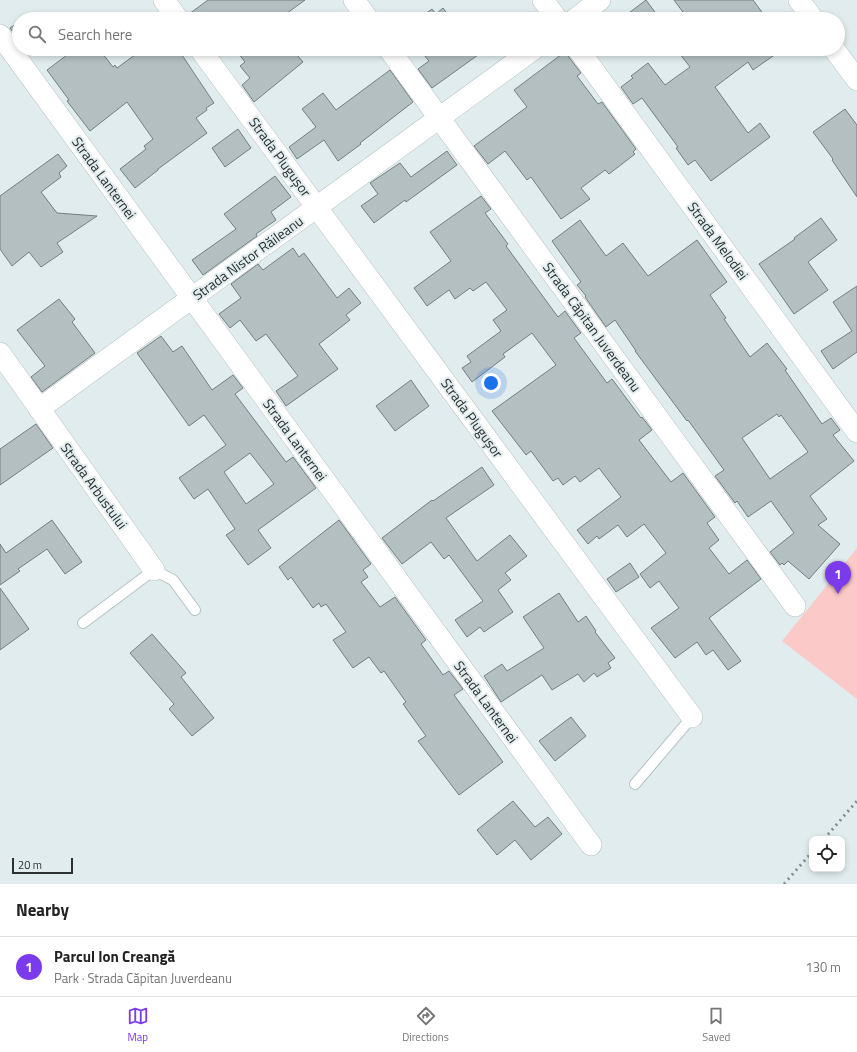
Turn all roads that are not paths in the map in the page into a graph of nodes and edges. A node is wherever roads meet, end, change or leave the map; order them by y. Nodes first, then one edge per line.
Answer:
1 (164, 0) edge
2 (354, 0) edge
3 (543, 0) edge
4 (600, 0) edge
5 (799, 0) edge
6 (173, 12) edge
7 (363, 12) edge
8 (552, 12) edge
9 (584, 12) edge
10 (808, 12) edge
11 (0, 35) edge
12 (12, 52) edge
13 (15, 56) edge
14 (205, 56) edge
15 (395, 56) edge
16 (524, 56) edge
17 (583, 56) edge
18 (839, 56) edge
19 (857, 80) edge
20 (439, 118) junction
21 (317, 208) junction
22 (192, 299) junction
23 (0, 354) edge
24 (39, 409) junction
25 (857, 432) edge
26 (154, 570) junction
27 (795, 606) dead end
28 (195, 610) dead end
29 (82, 623) dead end
30 (692, 717) joint
31 (635, 784) dead end
32 (591, 845) dead end

1 - 6 street
2 - 7 street
3 - 8 street
4 - 9 street
5 - 10 street
11 - 12 street, Strada Lanternei
13 - 22 street, Strada Lanternei
14 - 21 street, Strada Plugușor
15 - 20 street, Strada Căpitan Juverdeanu
16 - 20 street, Strada Nistor Răileanu
17 - 25 street, Strada Melodiei
18 - 19 street
20 - 21 street, Strada Nistor Răileanu
20 - 27 street, Strada Căpitan Juverdeanu
21 - 22 street, Strada Nistor Răileanu
21 - 30 street, Strada Plugușor
22 - 24 street, Strada Nistor Răileanu
22 - 32 street, Strada Lanternei
23 - 24 street, Strada Arbustului
24 - 26 street, Strada Arbustului
26 - 28 lane, Strada Arbustului
26 - 29 lane
30 - 31 lane, Strada Plugușor

